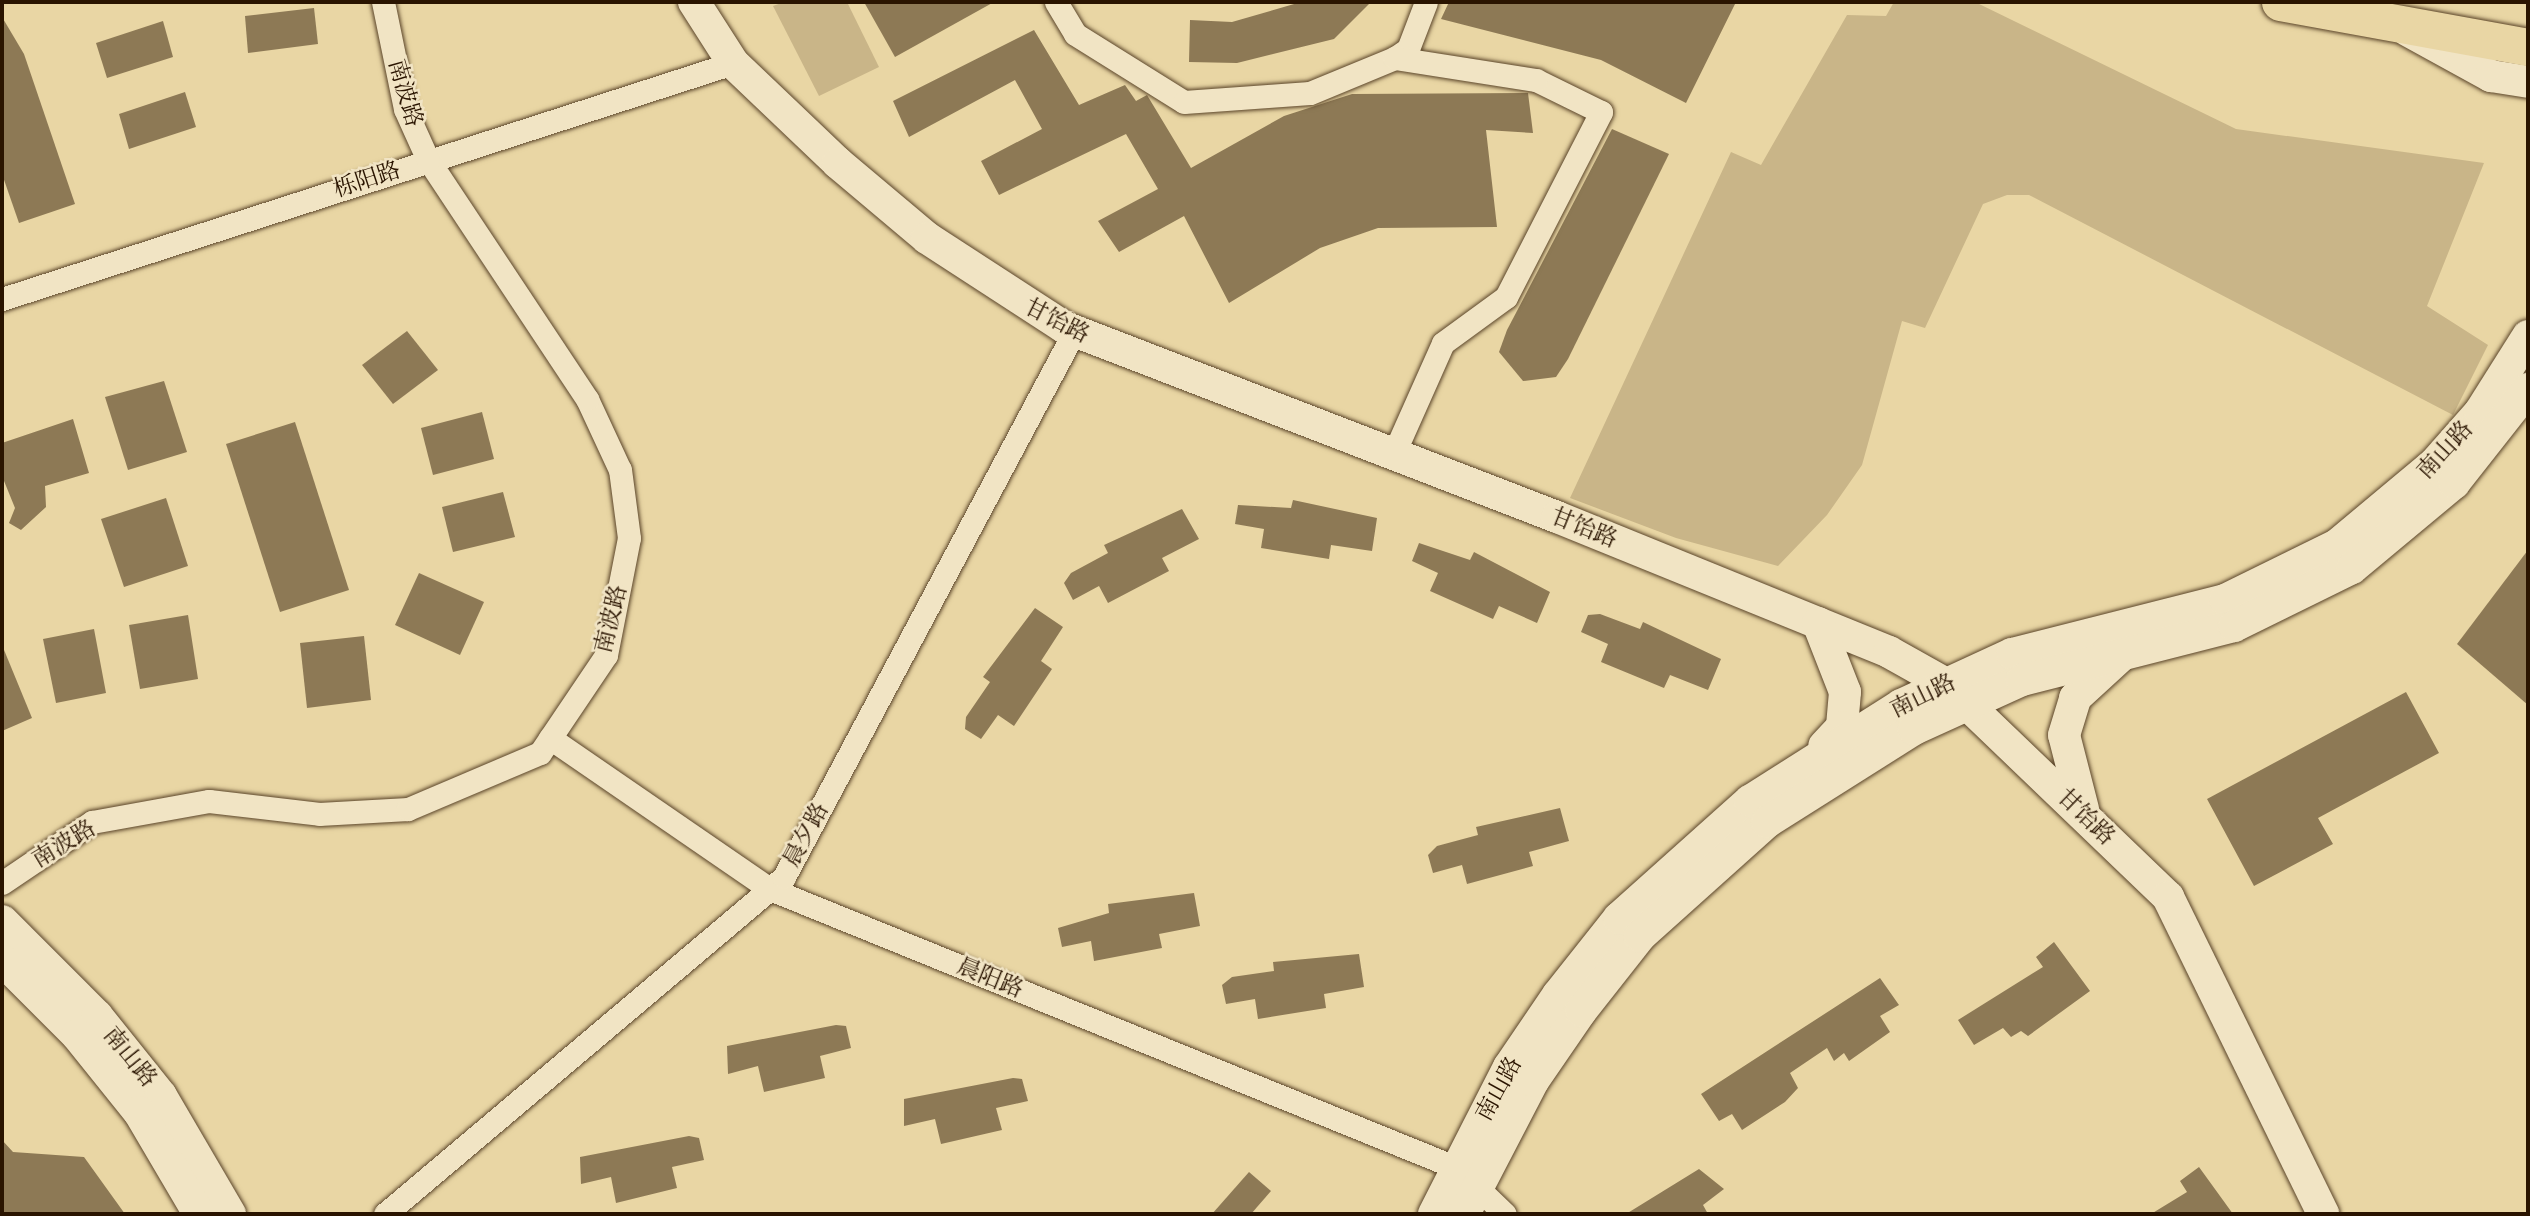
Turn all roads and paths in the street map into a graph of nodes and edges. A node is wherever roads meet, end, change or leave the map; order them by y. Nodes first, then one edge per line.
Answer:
1 (383, 2) edge
2 (694, 2) edge
3 (1056, 2) edge
4 (1426, 2) edge
5 (2280, 2) edge
6 (2403, 28) junction
7 (2528, 47) edge
8 (1395, 58) junction
9 (733, 63) junction
10 (2528, 82) edge
11 (428, 160) junction
12 (2, 299) edge
13 (1074, 332) junction
14 (2528, 336) edge
15 (2528, 389) edge
16 (1394, 453) junction
17 (1818, 623) junction
18 (2129, 650) junction
19 (1957, 694) junction
20 (550, 738) junction
21 (1818, 753) junction
22 (2085, 817) junction
23 (2, 883) edge
24 (770, 889) junction
25 (2, 920) edge
26 (2, 960) edge
27 (1466, 1190) edge
28 (199, 1214) edge
29 (230, 1214) edge
30 (385, 1214) edge
31 (1434, 1214) edge
32 (1505, 1214) edge
33 (2323, 1214) edge

1 - 11 street, 南波路
2 - 9 main road, 甘饴路
3 - 8 street
4 - 8 street
5 - 6 main road
6 - 7 main road
6 - 10 main road
8 - 16 street
9 - 11 street, 栎阳路
9 - 13 main road, 甘饴路
11 - 12 street, 栎阳路
11 - 20 street, 南波路
13 - 16 main road, 甘饴路
13 - 24 street, 晨夕路
14 - 19 main road, 南山路
15 - 18 main road, 南山路
16 - 17 main road, 甘饴路
17 - 19 main road, 甘饴路
17 - 21 main road
18 - 19 main road, 南山路
18 - 22 main road
19 - 21 main road, 南山路
19 - 22 main road, 甘饴路
19 - 27 main road, 南山路
20 - 23 street, 南波路
20 - 24 street, 晨阳路
21 - 27 main road, 南山路
22 - 33 main road, 甘饴路
24 - 27 street, 晨阳路
24 - 30 street, 晨夕路
25 - 29 main road, 南山路
26 - 28 main road, 南山路
27 - 31 main road, 南山路
27 - 32 street, 晨阳路

